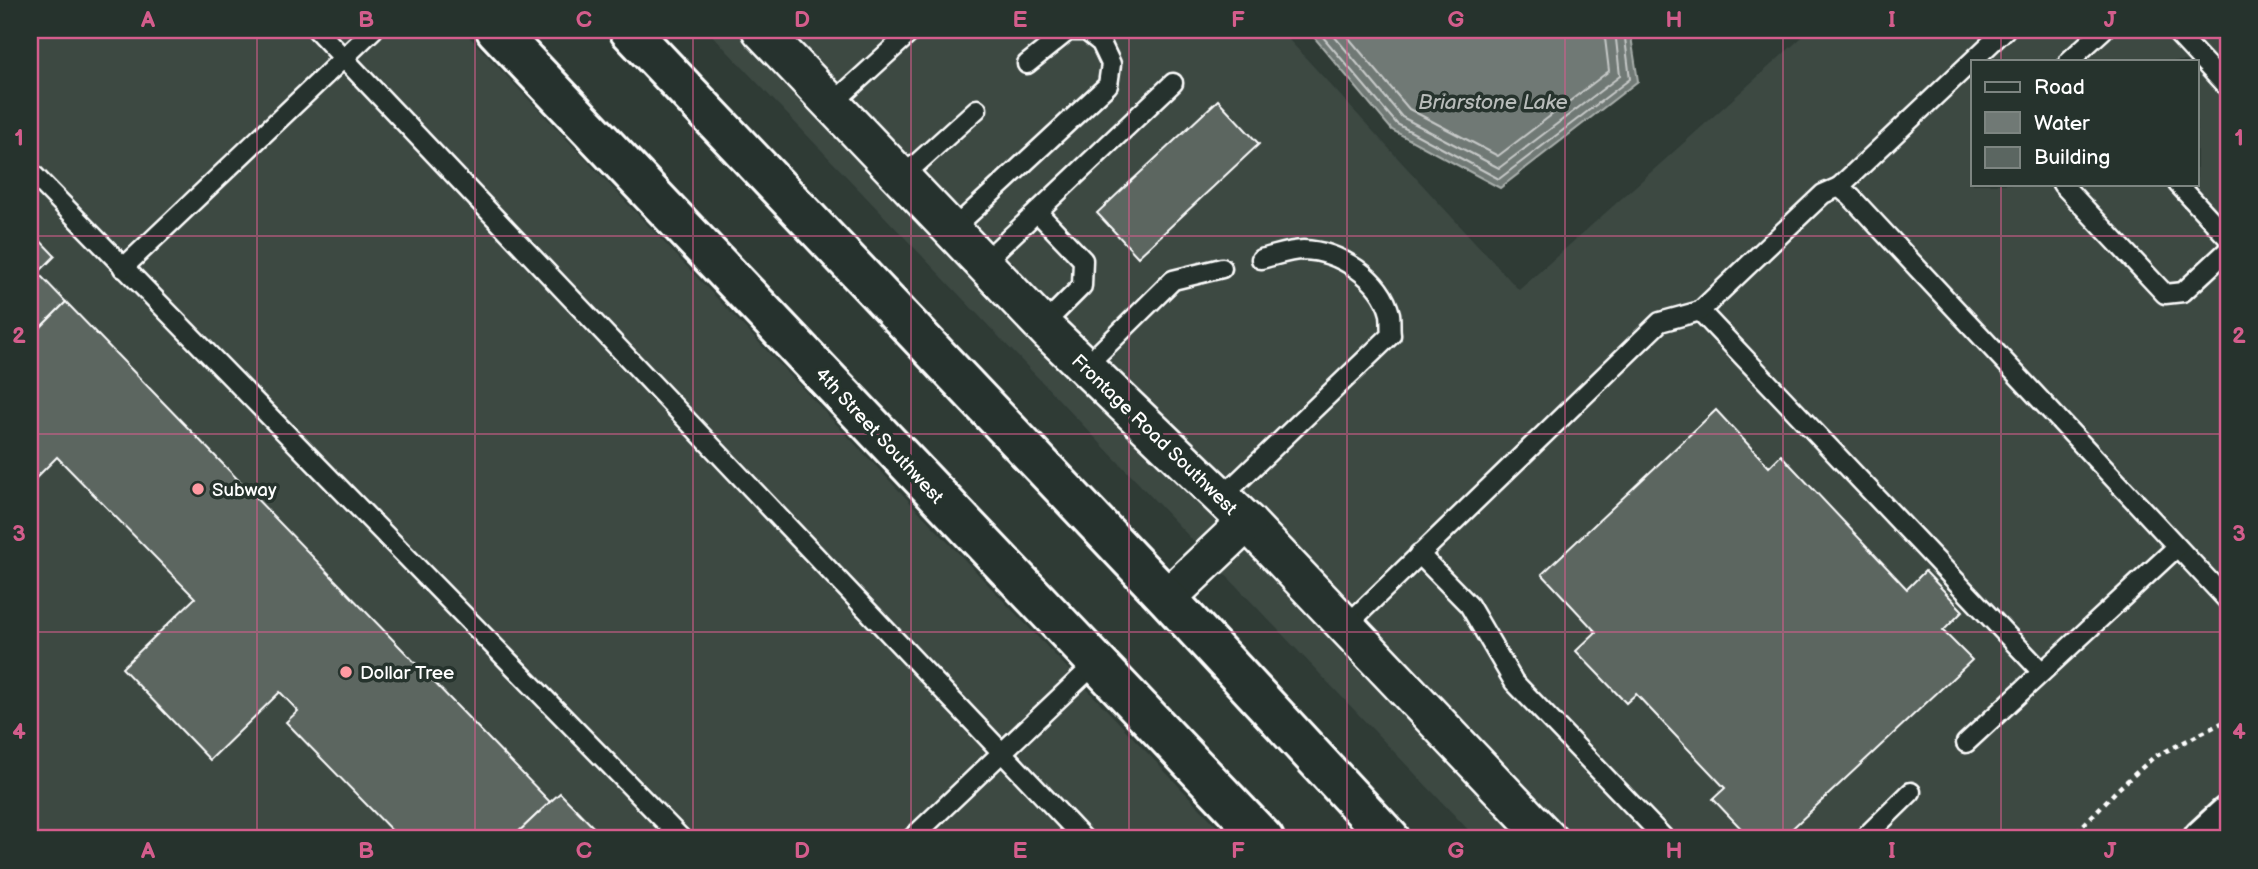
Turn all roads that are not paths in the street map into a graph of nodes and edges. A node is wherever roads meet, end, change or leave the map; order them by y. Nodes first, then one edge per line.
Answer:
1 (317, 30) edge
2 (373, 30) edge
3 (496, 30) edge
4 (629, 30) edge
5 (761, 30) edge
6 (2005, 30) edge
7 (2103, 30) edge
8 (2174, 30) edge
9 (910, 31) edge
10 (343, 58) junction
11 (1973, 60) edge
12 (2070, 60) edge
13 (1971, 62) edge
14 (1027, 64) dead end
15 (1173, 83) dead end
16 (2228, 88) edge
17 (832, 104) junction
18 (977, 109) dead end
19 (30, 171) edge
20 (902, 177) junction
21 (2064, 186) edge
22 (2180, 186) edge
23 (1839, 187) junction
24 (1037, 212) junction
25 (952, 230) junction
26 (2228, 238) edge
27 (2228, 250) edge
28 (1261, 259) dead end
29 (983, 263) junction
30 (123, 268) junction
31 (1222, 268) dead end
32 (1700, 311) junction
33 (1043, 325) junction
34 (1086, 366) junction
35 (1235, 510) junction
36 (2177, 547) junction
37 (1419, 554) junction
38 (1167, 598) junction
39 (2228, 601) edge
40 (1346, 626) junction
41 (1096, 663) junction
42 (2042, 672) junction
43 (1966, 743) dead end
44 (1002, 752) junction
45 (1911, 792) dead end
46 (2228, 816) edge
47 (682, 839) edge
48 (911, 839) edge
49 (1084, 839) edge
50 (1264, 839) edge
51 (1390, 839) edge
52 (1548, 839) edge
53 (1665, 839) edge
54 (1863, 839) edge
55 (2203, 839) edge

1 - 10 lane
2 - 10 lane
3 - 41 main road, 4th Street Southwest
4 - 38 main road
5 - 17 street, Frontage Road Southwest
6 - 11 lane
7 - 12 lane
8 - 16 lane
9 - 17 lane
10 - 30 lane
10 - 44 lane
13 - 23 lane
14 - 25 lane
15 - 24 lane
17 - 20 street, Frontage Road Southwest
18 - 20 lane
19 - 30 lane
20 - 25 street, Frontage Road Southwest
21 - 27 lane
22 - 26 lane
23 - 32 lane
23 - 36 lane
24 - 29 lane
24 - 33 lane
25 - 29 street, Frontage Road Southwest
28 - 35 lane
29 - 33 street, Frontage Road Southwest
30 - 47 lane
31 - 34 lane
32 - 37 lane
32 - 42 lane
33 - 34 street, Frontage Road Southwest
34 - 35 street, Frontage Road Southwest
35 - 38 street
35 - 40 street, Frontage Road Southwest
36 - 39 lane
36 - 42 lane
37 - 40 lane
37 - 53 lane
38 - 51 main road
40 - 52 street, Frontage Road Southwest
41 - 44 lane
41 - 50 main road, 4th Street Southwest
42 - 43 lane
44 - 48 lane
44 - 49 lane
45 - 54 lane
46 - 55 main road

